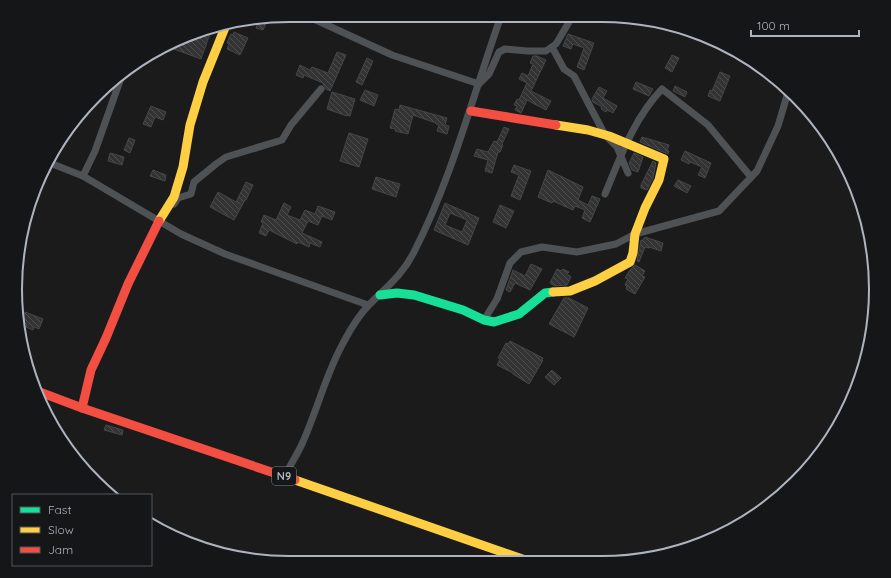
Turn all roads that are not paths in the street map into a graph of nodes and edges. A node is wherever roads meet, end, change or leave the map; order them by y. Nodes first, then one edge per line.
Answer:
1 (320, 22) edge
2 (499, 22) edge
3 (569, 22) edge
4 (224, 30) edge
5 (552, 47) junction
6 (119, 83) edge
7 (479, 84) junction
8 (321, 89) dead end
9 (787, 96) edge
10 (471, 111) junction
11 (605, 135) junction
12 (627, 144) junction
13 (621, 157) junction
14 (53, 164) edge
15 (628, 173) dead end
16 (83, 176) junction
17 (751, 177) junction
18 (605, 194) dead end
19 (159, 221) junction
20 (635, 234) junction
21 (380, 295) junction
22 (368, 305) junction
23 (484, 320) junction
24 (43, 393) edge
25 (82, 408) junction
26 (285, 476) junction
27 (514, 556) edge

1 - 7 street
2 - 7 street
3 - 5 street
4 - 19 main road
5 - 7 street
5 - 11 street
6 - 16 street
7 - 10 street
8 - 19 street
9 - 17 street
10 - 11 main road
10 - 21 street
11 - 12 main road
11 - 13 street
12 - 13 street
12 - 17 street
12 - 20 main road
13 - 15 street
13 - 18 street
14 - 16 street
16 - 19 street
17 - 20 street
19 - 22 street
19 - 25 main road
20 - 23 main road
20 - 23 street
21 - 22 street
21 - 23 main road
22 - 26 street
24 - 25 main road, N9
25 - 26 main road, N9
26 - 27 main road, N9

